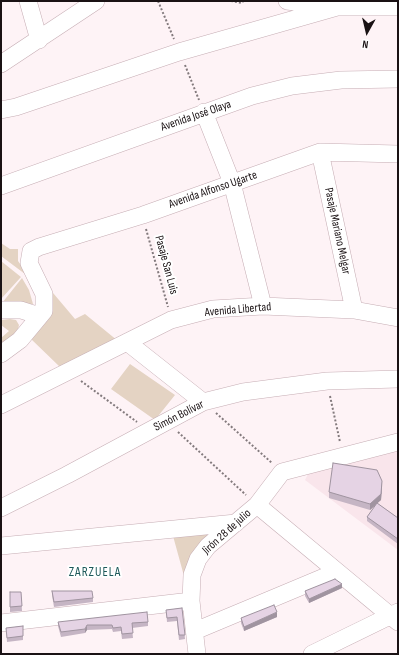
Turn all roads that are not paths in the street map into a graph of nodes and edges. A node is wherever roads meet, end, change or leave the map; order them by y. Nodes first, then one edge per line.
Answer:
1 (28, 1) edge
2 (96, 1) edge
3 (287, 1) edge
4 (303, 2) edge
5 (386, 6) edge
6 (337, 7) junction
7 (39, 40) junction
8 (1, 64) edge
9 (398, 79) edge
10 (1, 110) edge
11 (204, 112) junction
12 (320, 152) junction
13 (398, 154) edge
14 (232, 182) junction
15 (1, 186) edge
16 (263, 306) junction
17 (1, 310) edge
18 (354, 310) junction
19 (397, 315) edge
20 (40, 316) junction
21 (127, 342) junction
22 (1, 354) edge
23 (398, 379) edge
24 (203, 402) junction
25 (1, 405) edge
26 (398, 442) edge
27 (257, 505) junction
28 (1, 508) edge
29 (236, 523) junction
30 (1, 546) edge
31 (336, 572) junction
32 (191, 601) junction
33 (396, 617) edge
34 (1, 622) edge
35 (195, 631) junction
36 (198, 654) edge
37 (312, 654) edge

1 - 7 street
2 - 7 street
3 - 4 street
4 - 6 street
5 - 6 street
6 - 10 street
7 - 8 street
9 - 11 street, Avenida José Olaya
11 - 14 street
11 - 15 street, Avenida José Olaya
12 - 13 street, Avenida Alfonso Ugarte
12 - 14 street, Avenida Alfonso Ugarte
12 - 18 street, Pasaje Mariano Melgar
14 - 16 street
14 - 20 street, Avenida Alfonso Ugarte
16 - 18 street, Avenida Libertad
16 - 21 street, Avenida Libertad
17 - 20 street
18 - 19 street, Avenida Libertad
20 - 22 street
21 - 24 street
21 - 25 street, Avenida Libertad
23 - 24 street, Simón Bolívar
24 - 28 street, Simón Bolívar
26 - 27 street, Jirón 28 de julio
27 - 29 street, Jirón 28 de julio
27 - 31 street
29 - 30 street
29 - 32 street, Jirón 28 de julio
31 - 33 street
31 - 35 street
32 - 34 street
32 - 35 street, Jirón 28 de julio
33 - 37 street
35 - 36 street, Jirón 28 de julio

